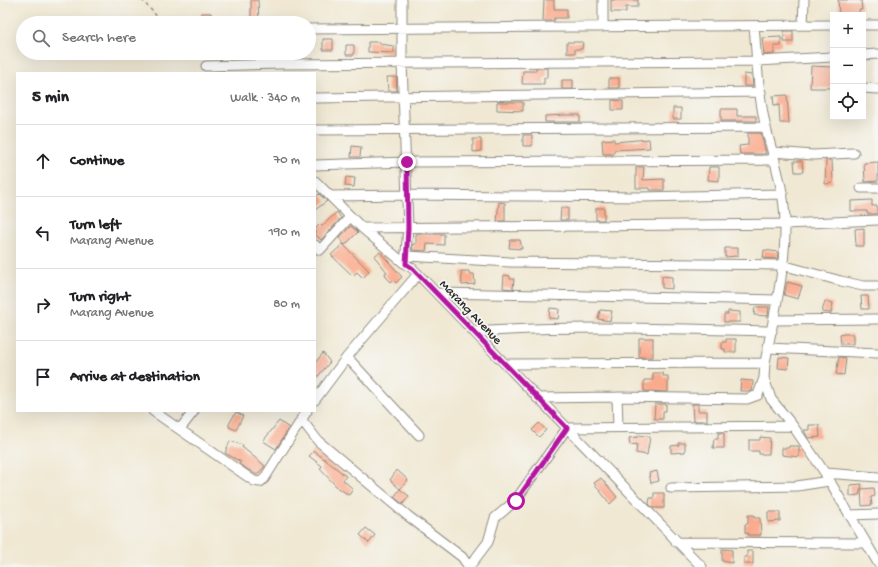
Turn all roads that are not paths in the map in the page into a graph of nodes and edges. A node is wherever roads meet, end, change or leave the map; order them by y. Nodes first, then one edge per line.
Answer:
1 (402, 0) edge
2 (602, 0) edge
3 (804, 0) edge
4 (803, 25) junction
5 (830, 25) edge
6 (866, 25) edge
7 (878, 25) edge
8 (754, 26) junction
9 (603, 27) junction
10 (316, 29) edge
11 (402, 29) junction
12 (878, 54) edge
13 (866, 55) edge
14 (830, 57) edge
15 (757, 61) junction
16 (402, 63) junction
17 (206, 66) dead end
18 (866, 88) edge
19 (878, 89) edge
20 (761, 92) junction
21 (404, 96) junction
22 (316, 98) edge
23 (766, 127) junction
24 (406, 129) junction
25 (316, 130) edge
26 (854, 153) dead end
27 (774, 156) junction
28 (407, 162) junction
29 (316, 165) edge
30 (316, 183) edge
31 (861, 188) dead end
32 (878, 188) edge
33 (783, 194) junction
34 (408, 195) junction
35 (330, 196) junction
36 (350, 217) junction
37 (878, 220) edge
38 (786, 224) junction
39 (362, 228) junction
40 (408, 228) junction
41 (317, 251) edge
42 (406, 260) junction
43 (782, 265) junction
44 (418, 274) junction
45 (878, 286) edge
46 (437, 293) junction
47 (776, 300) junction
48 (878, 319) edge
49 (773, 320) junction
50 (772, 331) junction
51 (474, 332) junction
52 (768, 348) junction
53 (878, 353) edge
54 (347, 357) junction
55 (765, 363) junction
56 (506, 364) junction
57 (764, 378) junction
58 (617, 397) junction
59 (537, 398) junction
60 (316, 399) edge
61 (154, 412) edge
62 (193, 412) edge
63 (306, 412) edge
64 (301, 419) junction
65 (793, 426) junction
66 (618, 427) junction
67 (567, 428) junction
68 (180, 429) junction
69 (419, 435) dead end
70 (827, 477) junction
71 (878, 477) edge
72 (671, 488) dead end
73 (878, 514) edge
74 (849, 515) junction
75 (676, 542) junction
76 (871, 546) edge
77 (878, 563) edge
78 (469, 567) edge
79 (702, 567) edge

1 - 11 street
2 - 9 street
3 - 4 street
4 - 5 street
4 - 8 street
6 - 7 street
8 - 9 street
8 - 15 street
9 - 11 street
10 - 11 street
11 - 16 street
12 - 13 street
14 - 15 street
15 - 16 street
15 - 20 street
16 - 17 street
16 - 21 street
18 - 19 street
20 - 21 street
20 - 23 street
21 - 22 street
21 - 24 street
23 - 24 street
23 - 27 street
24 - 25 street
24 - 28 street
26 - 27 street
27 - 28 street
27 - 33 street
28 - 29 street
28 - 34 street
30 - 35 street, Marang Avenue
31 - 32 street
33 - 34 street
33 - 38 street
34 - 35 street
34 - 40 street
35 - 36 street, Marang Avenue
36 - 39 street, Marang Avenue
36 - 41 street
37 - 38 street
38 - 40 street
38 - 43 street
39 - 40 street
39 - 42 street, Marang Avenue
40 - 42 street
42 - 43 street
42 - 44 street, Marang Avenue
43 - 45 street
43 - 47 street
44 - 46 street, Marang Avenue
44 - 54 street
46 - 47 street
46 - 51 street, Marang Avenue
47 - 49 street
48 - 49 street
49 - 50 street
50 - 51 street
50 - 52 street
51 - 56 street, Marang Avenue
52 - 53 street
52 - 55 street
54 - 60 street
54 - 69 street
55 - 56 street
55 - 57 street
56 - 59 street, Marang Avenue
57 - 58 street
57 - 65 street
58 - 59 street
58 - 66 street
59 - 67 street, Marang Avenue
61 - 68 street
62 - 68 street
63 - 64 street
64 - 68 street
64 - 78 street
65 - 66 street
65 - 70 street
66 - 67 street
67 - 75 street, Marang Avenue
67 - 78 street
70 - 71 street
70 - 72 street
70 - 74 street
73 - 74 street
74 - 76 street
75 - 76 street
75 - 79 street, Marang Avenue
76 - 77 street

